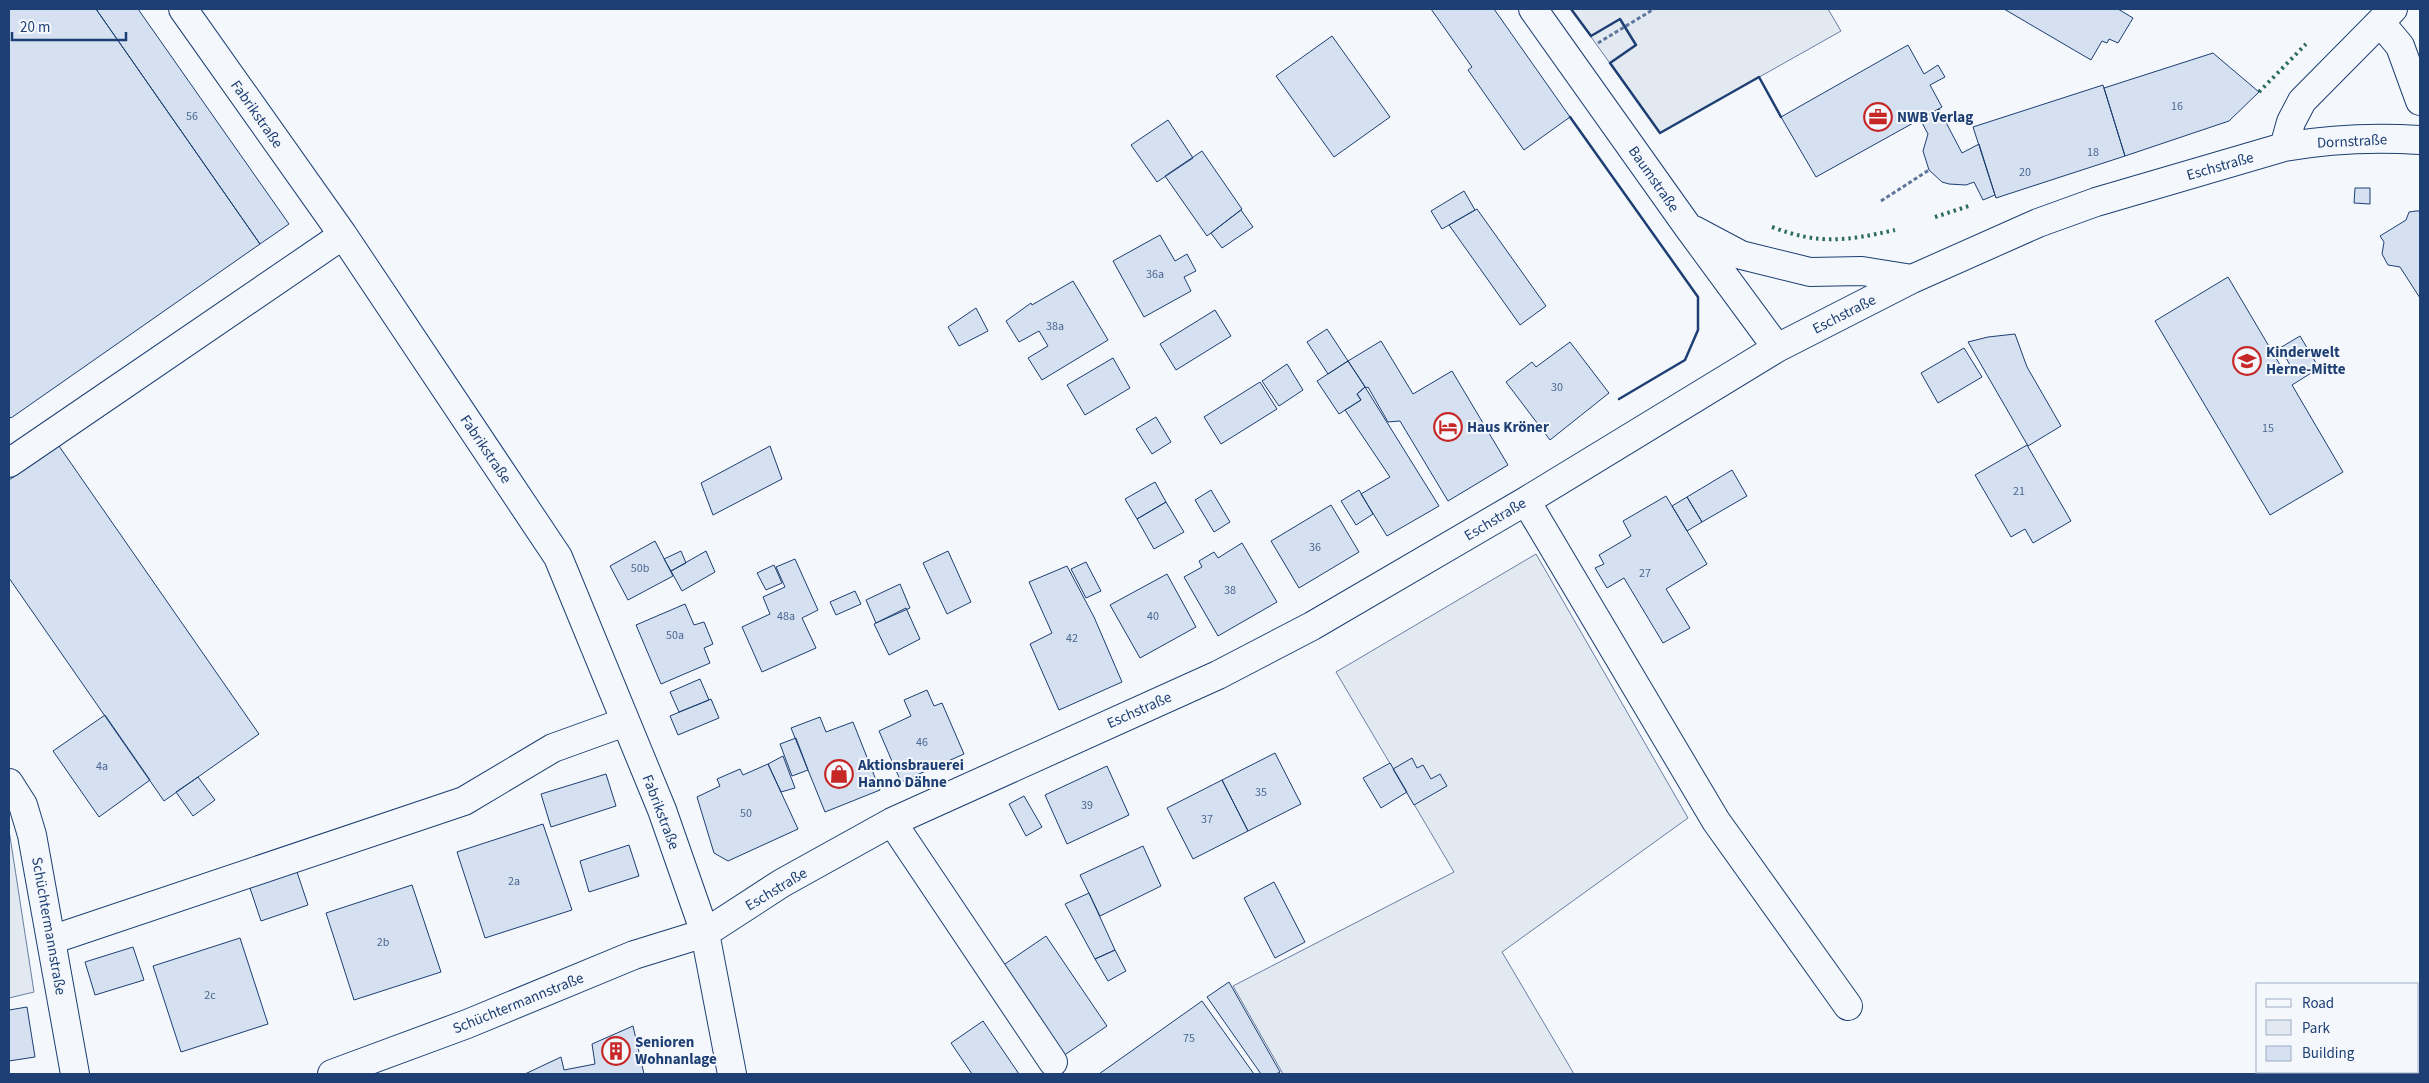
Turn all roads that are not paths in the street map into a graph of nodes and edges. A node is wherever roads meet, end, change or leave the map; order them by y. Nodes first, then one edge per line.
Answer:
1 (182, 9) edge
2 (1533, 9) edge
3 (2387, 16) edge
4 (2420, 101) edge
5 (2420, 140) edge
6 (2284, 147) junction
7 (1688, 227) junction
8 (343, 235) junction
9 (1912, 279) junction
10 (1777, 348) junction
11 (9, 463) edge
12 (1526, 500) junction
13 (625, 722) junction
14 (9, 783) edge
15 (892, 822) junction
16 (705, 933) junction
17 (51, 940) junction
18 (1848, 1006) dead end
19 (1053, 1062) dead end
20 (75, 1074) edge
21 (332, 1074) edge
22 (732, 1074) edge

1 - 8 street, Fabrikstraße
2 - 7 street, Baumstraße
3 - 4 street
3 - 6 street
5 - 6 street, Dornstraße
6 - 9 street, Eschstraße
7 - 9 street
7 - 10 street, Baumstraße
8 - 11 street
8 - 13 street, Fabrikstraße
9 - 10 street, Eschstraße
10 - 12 street, Eschstraße
12 - 15 street, Eschstraße
12 - 18 street
13 - 16 street, Fabrikstraße
13 - 17 street
14 - 17 street, Schüchtermannstraße
15 - 16 street, Eschstraße
15 - 19 street
16 - 21 street, Schüchtermannstraße
16 - 22 street
17 - 20 street, Schüchtermannstraße

